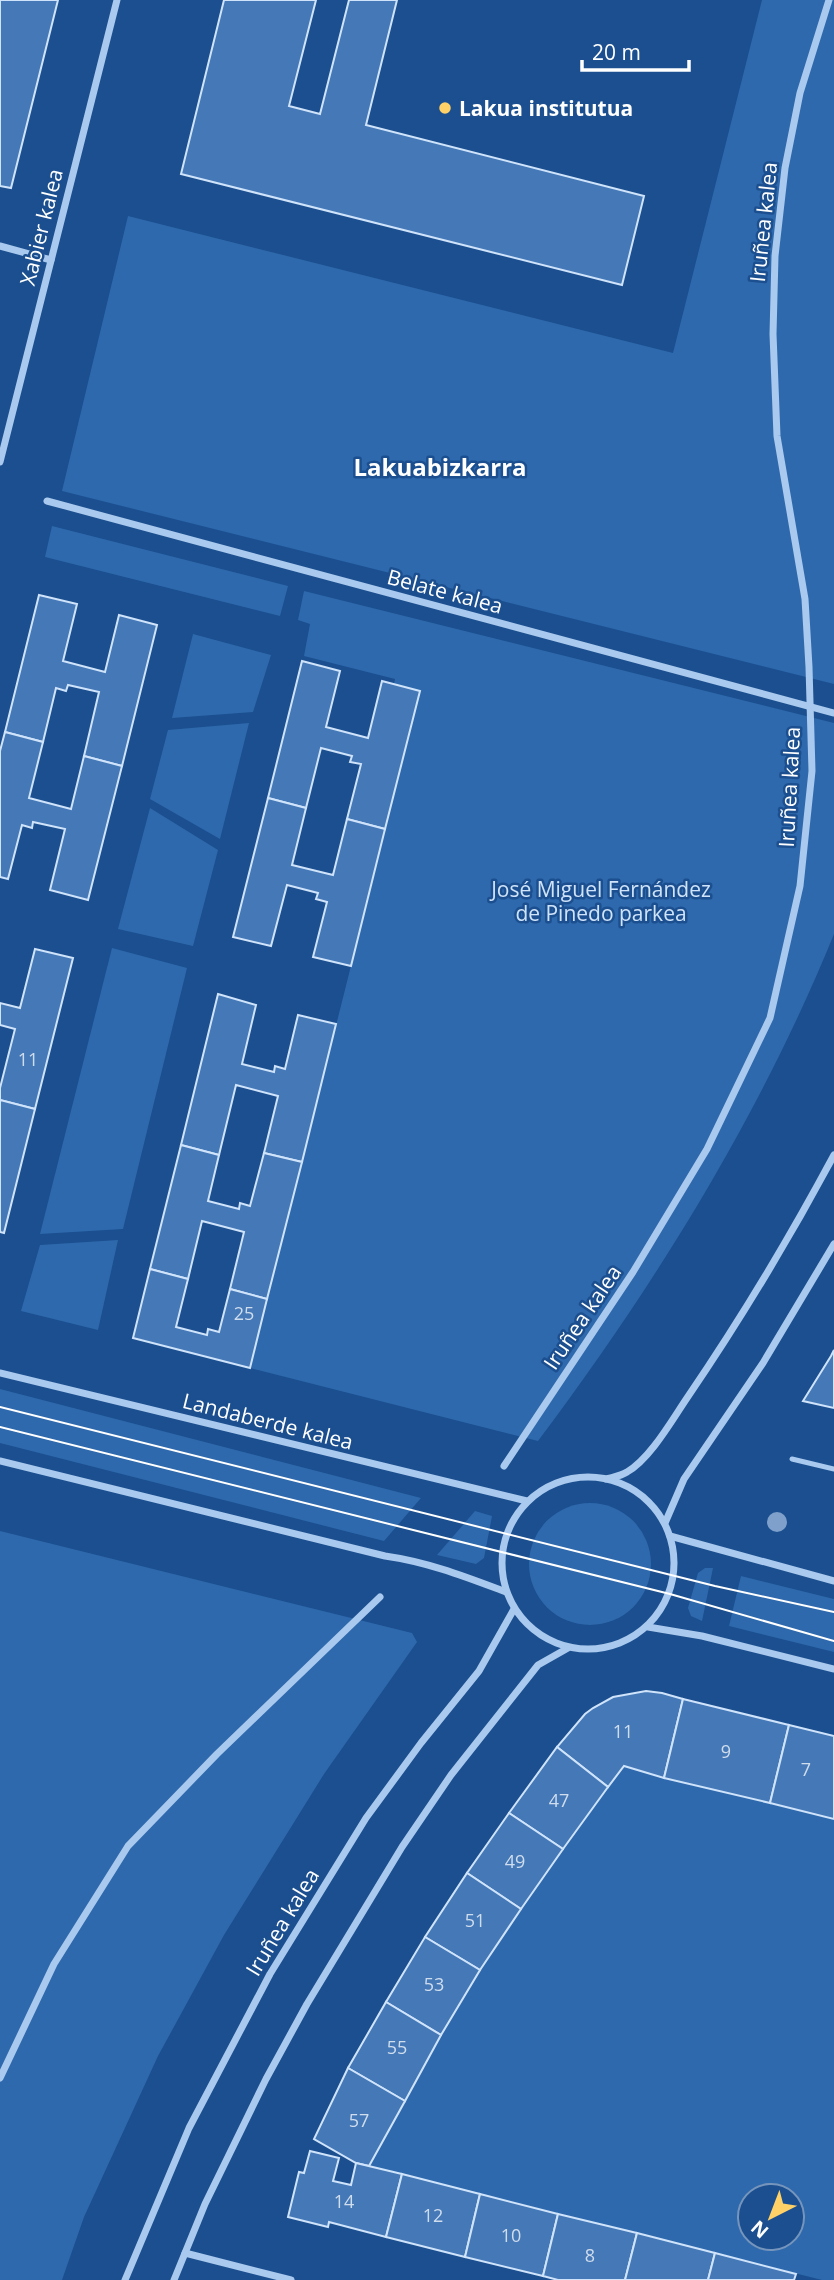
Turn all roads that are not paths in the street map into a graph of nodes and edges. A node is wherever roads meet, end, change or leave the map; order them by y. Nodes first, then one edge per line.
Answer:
1 (117, 0) edge
2 (828, 0) edge
3 (0, 246) edge
4 (51, 260) junction
5 (0, 462) edge
6 (47, 502) dead end
7 (809, 708) junction
8 (834, 713) edge
9 (834, 1155) edge
10 (834, 1244) edge
11 (0, 1373) edge
12 (792, 1459) dead end
13 (0, 1461) edge
14 (505, 1466) dead end
15 (834, 1469) edge
16 (606, 1479) junction
17 (527, 1501) junction
18 (665, 1523) junction
19 (670, 1536) junction
20 (834, 1581) edge
21 (506, 1592) junction
22 (380, 1597) dead end
23 (514, 1609) junction
24 (648, 1627) junction
25 (568, 1648) junction
26 (834, 1669) edge
27 (0, 2078) edge
28 (184, 2253) junction
29 (124, 2280) edge
30 (174, 2280) edge
31 (291, 2280) edge

1 - 4 street, Xabier kalea
2 - 7 street, Iruñea kalea
3 - 4 street
4 - 5 street, Xabier kalea
6 - 7 street, Belate kalea
7 - 8 street, Belate kalea
7 - 14 street, Iruñea kalea
9 - 16 street
10 - 18 street
11 - 17 street, Landaberde kalea
12 - 15 lane
13 - 21 street
16 - 17 street
16 - 18 street
17 - 21 street
18 - 19 street
19 - 20 street
19 - 24 street
21 - 23 street
22 - 27 street
23 - 25 street
23 - 29 street, Iruñea kalea
24 - 25 street
24 - 26 street
25 - 28 street
28 - 30 street
28 - 31 street

